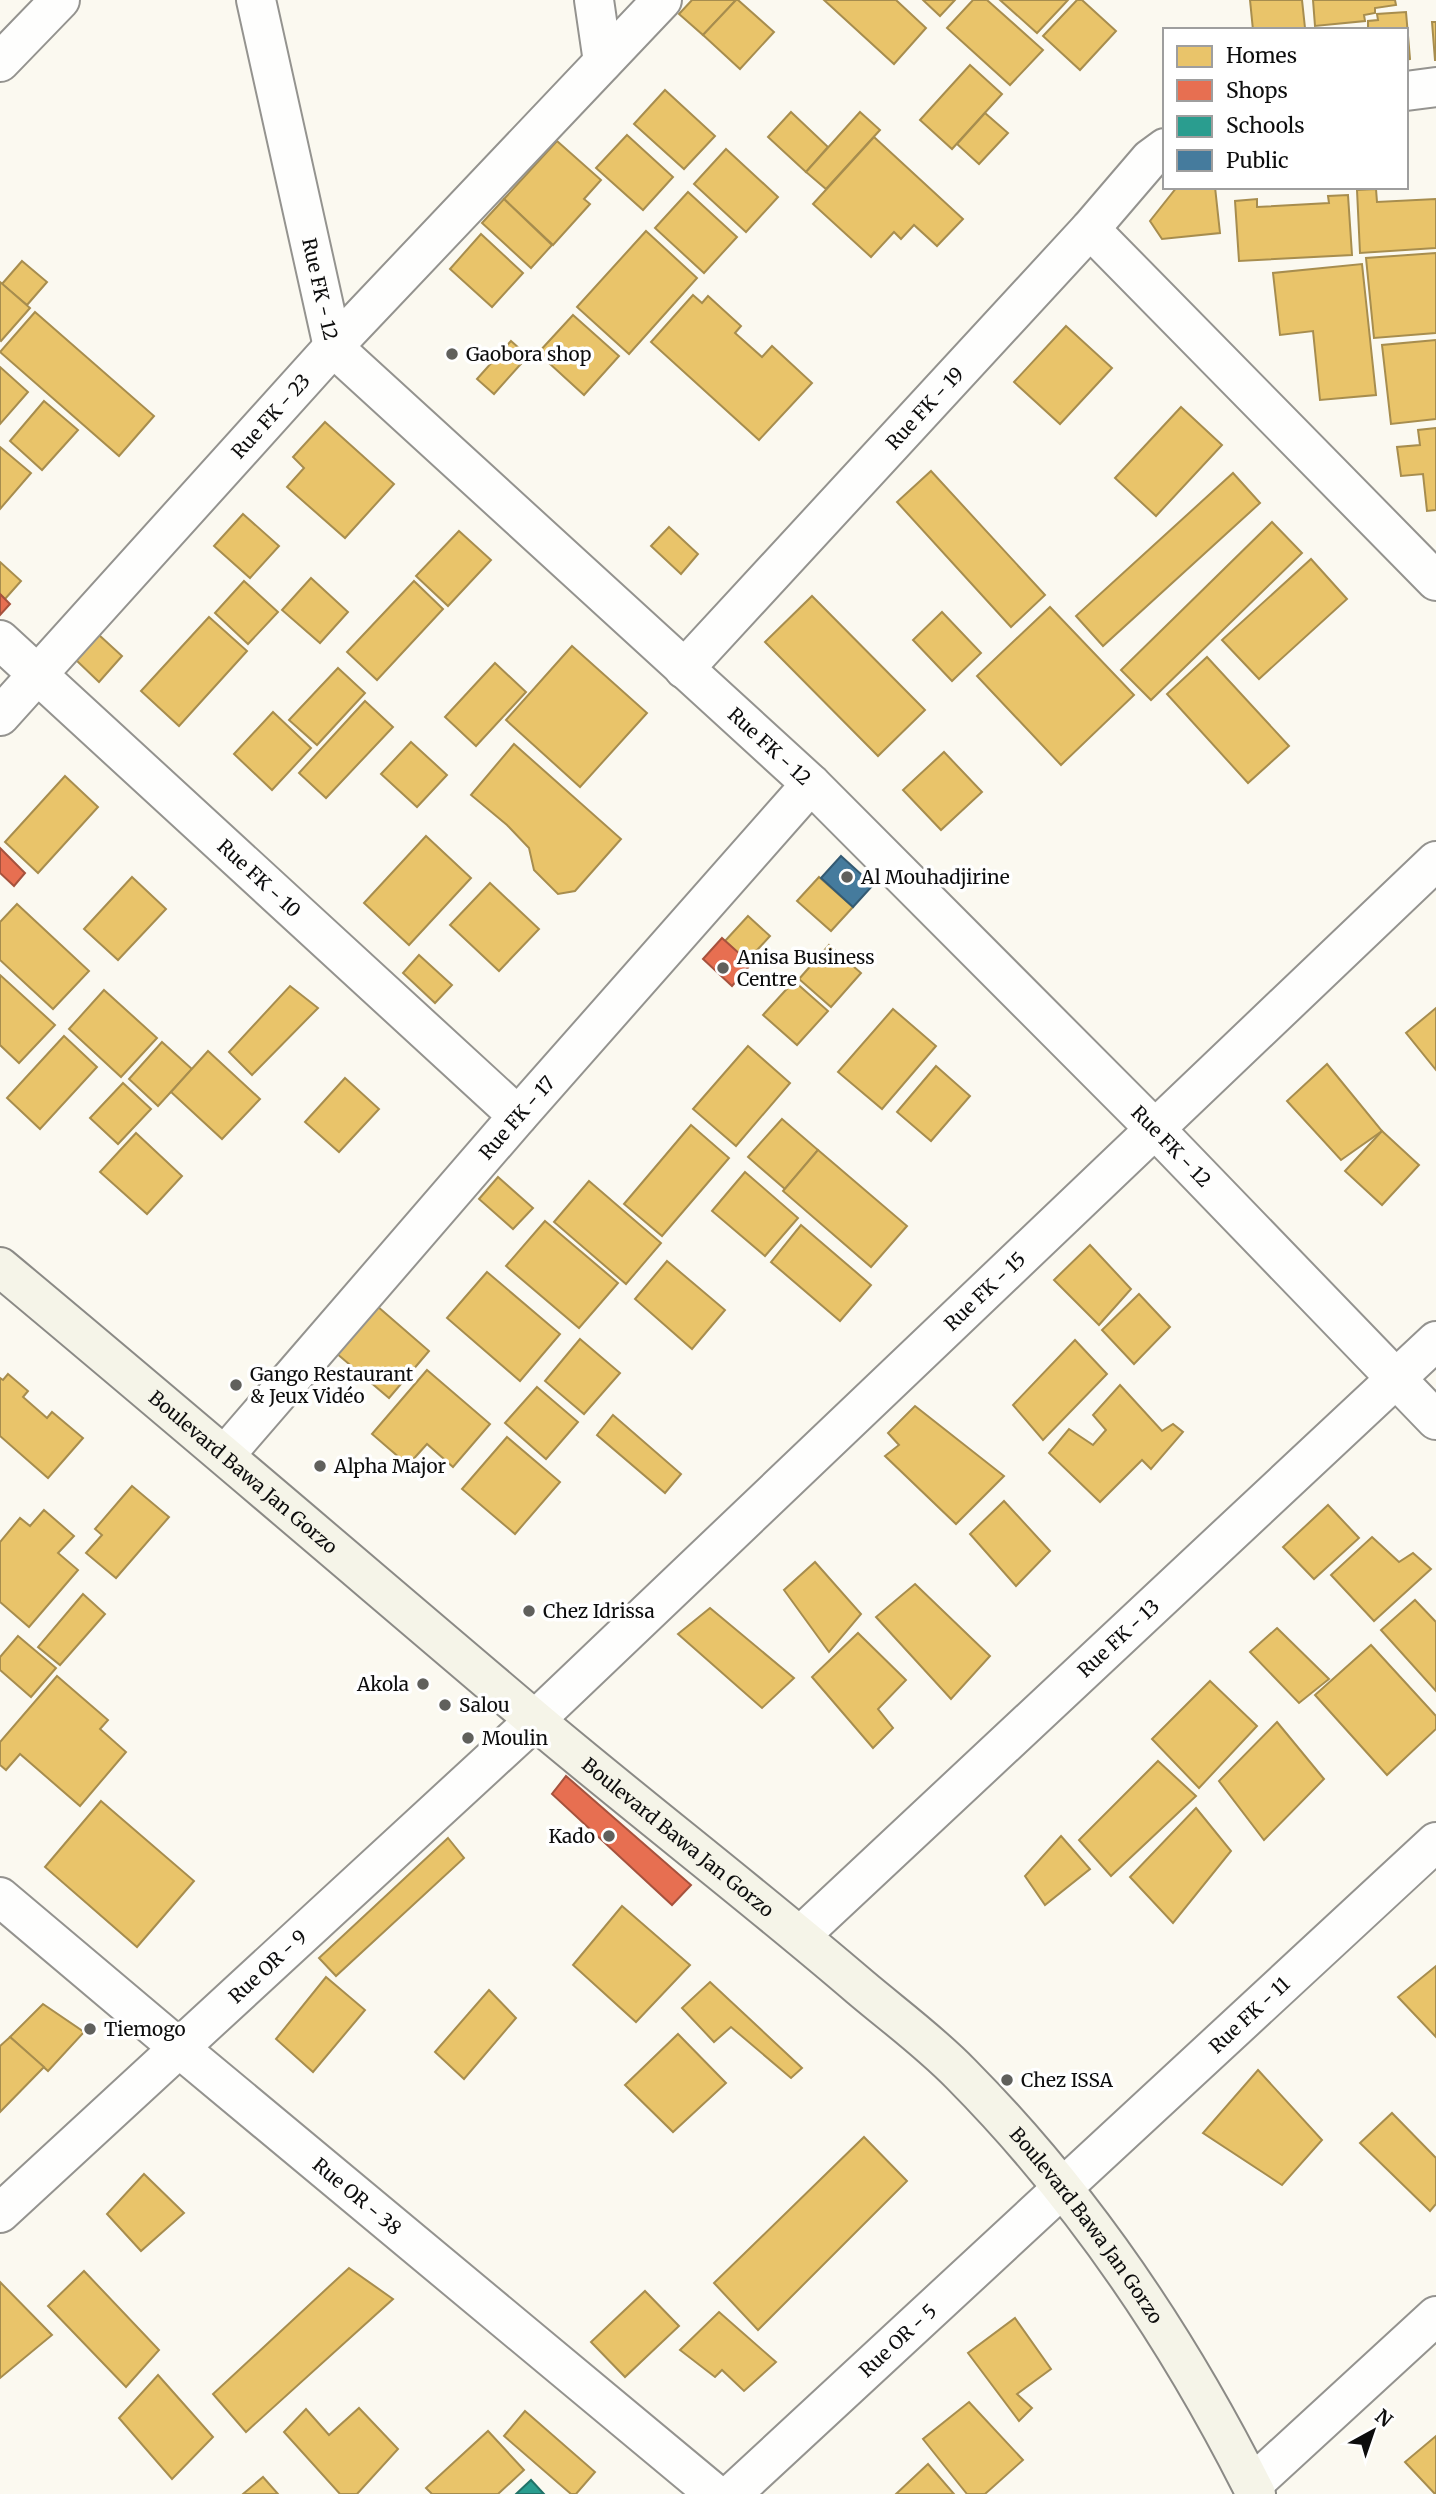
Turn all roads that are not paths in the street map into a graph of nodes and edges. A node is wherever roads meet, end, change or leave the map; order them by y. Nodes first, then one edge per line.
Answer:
1 (60, 0) edge
2 (256, 0) edge
3 (594, 0) edge
4 (662, 0) edge
5 (0, 62) edge
6 (603, 62) junction
7 (1436, 87) edge
8 (1408, 91) edge
9 (1163, 149) edge
10 (1090, 229) junction
11 (332, 347) junction
12 (1436, 581) edge
13 (0, 640) edge
14 (684, 669) junction
15 (38, 674) junction
16 (0, 716) edge
17 (811, 784) junction
18 (1436, 861) edge
19 (518, 1116) junction
20 (1155, 1129) junction
21 (0, 1267) edge
22 (1436, 1341) edge
23 (1396, 1378) junction
24 (1436, 1420) edge
25 (225, 1454) junction
26 (535, 1720) junction
27 (1436, 1842) edge
28 (0, 1897) edge
29 (800, 1936) junction
30 (178, 2048) junction
31 (1064, 2188) junction
32 (0, 2213) edge
33 (1436, 2316) edge
34 (1254, 2489) edge
35 (715, 2494) edge
36 (732, 2494) edge

1 - 5 street
2 - 11 street, Rue FK - 12
3 - 6 street
4 - 6 street, Rue FK - 23
6 - 11 street, Rue FK - 23
7 - 8 street
9 - 10 street, Rue FK - 19
10 - 12 street
10 - 14 street, Rue FK - 19
11 - 14 street, Rue FK - 12
11 - 15 street, Rue FK - 23
13 - 15 street, Rue FK - 10
14 - 17 street, Rue FK - 12
15 - 16 street, Rue FK - 23
15 - 19 street, Rue FK - 10
17 - 19 street, Rue FK - 17
17 - 20 street, Rue FK - 12
18 - 20 street, Rue FK - 15
19 - 25 street, Rue FK - 17
20 - 23 street, Rue FK - 12
20 - 26 street, Rue FK - 15
21 - 25 main road, Boulevard Bawa Jan Gorzo
22 - 23 street, Rue FK - 13
23 - 24 street, Rue FK - 12
23 - 29 street, Rue FK - 13
25 - 26 main road, Boulevard Bawa Jan Gorzo
26 - 29 main road, Boulevard Bawa Jan Gorzo
26 - 30 street, Rue OR - 9
27 - 31 street, Rue FK - 11
28 - 30 street, Rue OR - 38
29 - 31 main road, Boulevard Bawa Jan Gorzo
30 - 32 street, Rue OR - 9
30 - 35 street, Rue OR - 38
31 - 34 main road, Boulevard Bawa Jan Gorzo
31 - 36 street, Rue OR - 5
33 - 34 street

